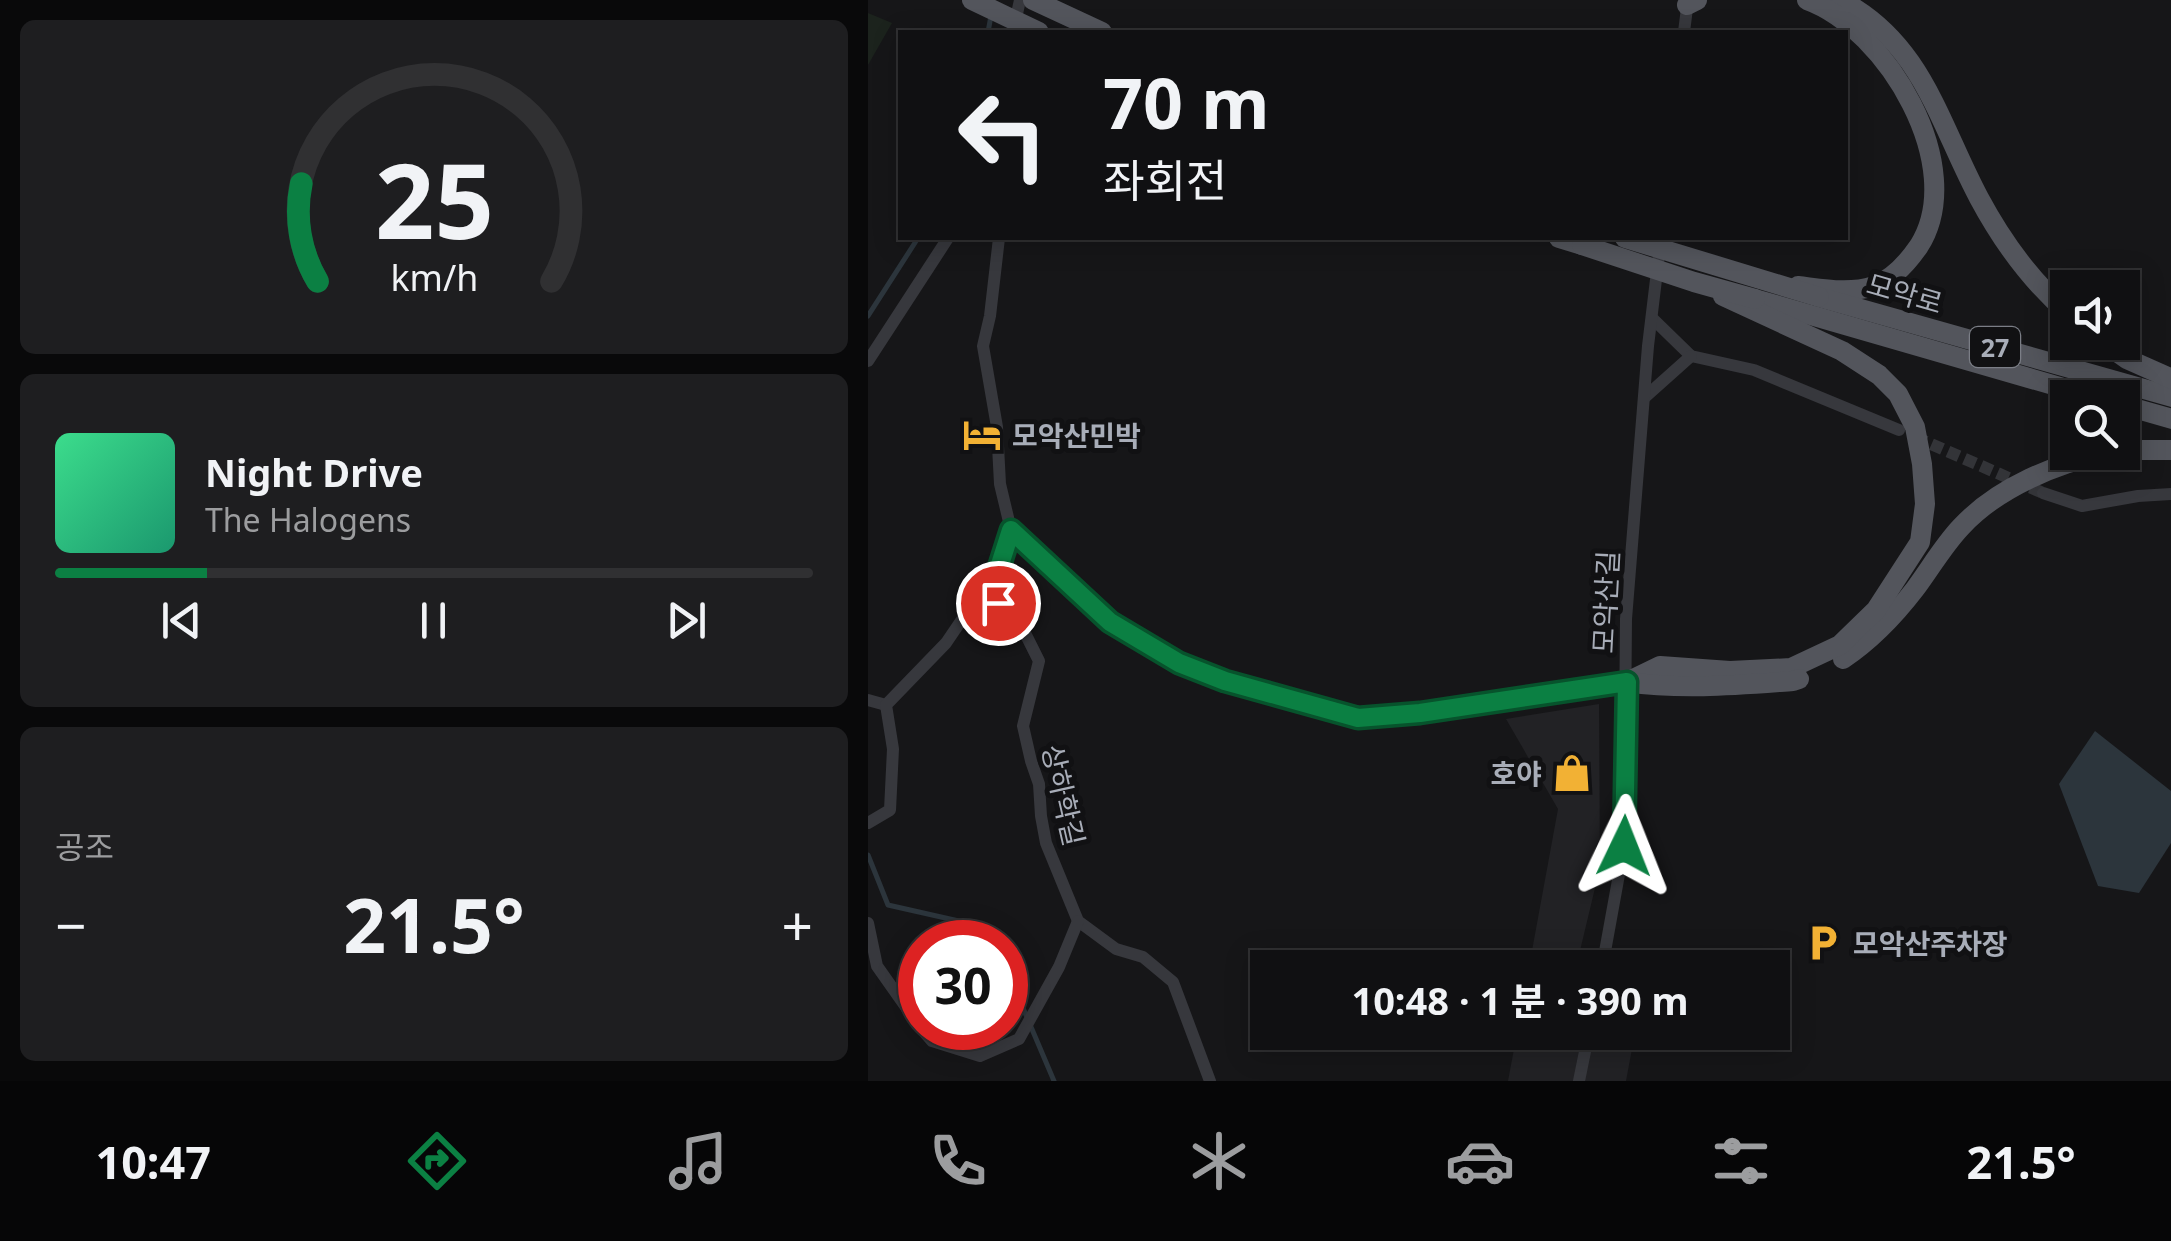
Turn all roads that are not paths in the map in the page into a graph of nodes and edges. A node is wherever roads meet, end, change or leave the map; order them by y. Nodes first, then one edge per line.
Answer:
1 (972, 0) edge
2 (1020, 0) edge
3 (1033, 0) edge
4 (1808, 0) edge
5 (1840, 0) edge
6 (1691, 2) edge
7 (1013, 30) edge
8 (1035, 30) edge
9 (1098, 30) edge
10 (1684, 30) edge
11 (947, 240) edge
12 (999, 240) edge
13 (1567, 240) edge
14 (1633, 240) edge
15 (1662, 240) edge
16 (1745, 274) junction
17 (1694, 282) junction
18 (2050, 295) edge
19 (1652, 318) junction
20 (1691, 356) junction
21 (2129, 360) edge
22 (868, 361) edge
23 (2172, 379) edge
24 (2050, 384) edge
25 (2172, 397) edge
26 (1644, 398) junction
27 (2140, 410) edge
28 (2172, 418) edge
29 (1899, 430) tunnel mouth
30 (2140, 450) edge
31 (2172, 450) edge
32 (2052, 470) edge
33 (2042, 493) tunnel mouth
34 (2172, 494) edge
35 (1011, 530) junction
36 (998, 603) junction
37 (1627, 682) junction
38 (868, 700) edge
39 (886, 706) junction
40 (868, 823) edge
41 (1078, 921) junction
42 (868, 923) edge
43 (1605, 950) edge
44 (898, 994) edge
45 (1028, 1024) edge
46 (961, 1050) edge
47 (993, 1050) edge
48 (1584, 1050) edge
49 (1210, 1081) edge
50 (1578, 1081) edge

1 - 8 main road, bridge
2 - 7 street
3 - 9 main road
4 - 16 main road
5 - 18 main road
6 - 10 street
11 - 22 street
12 - 35 street
13 - 17 main road, 모악로 / 27, bridge
14 - 16 main road, 모악로 / 27, bridge
15 - 19 street, 모악산길
16 - 25 main road, 모악로 / 27, bridge
17 - 24 main road, 모악로 / 27, bridge
17 - 37 main road
19 - 20 street
19 - 26 street, 모악산길
20 - 26 street
20 - 29 street
21 - 23 main road
26 - 37 street, 모악산길
27 - 28 main road
30 - 31 main road
32 - 37 main road
33 - 34 street
35 - 36 street
35 - 37 street
36 - 39 street
36 - 41 street, 상하학길
37 - 43 street, 모악산길
38 - 39 street
39 - 40 street
41 - 45 street
41 - 49 street
42 - 44 street
46 - 47 street
48 - 50 street

